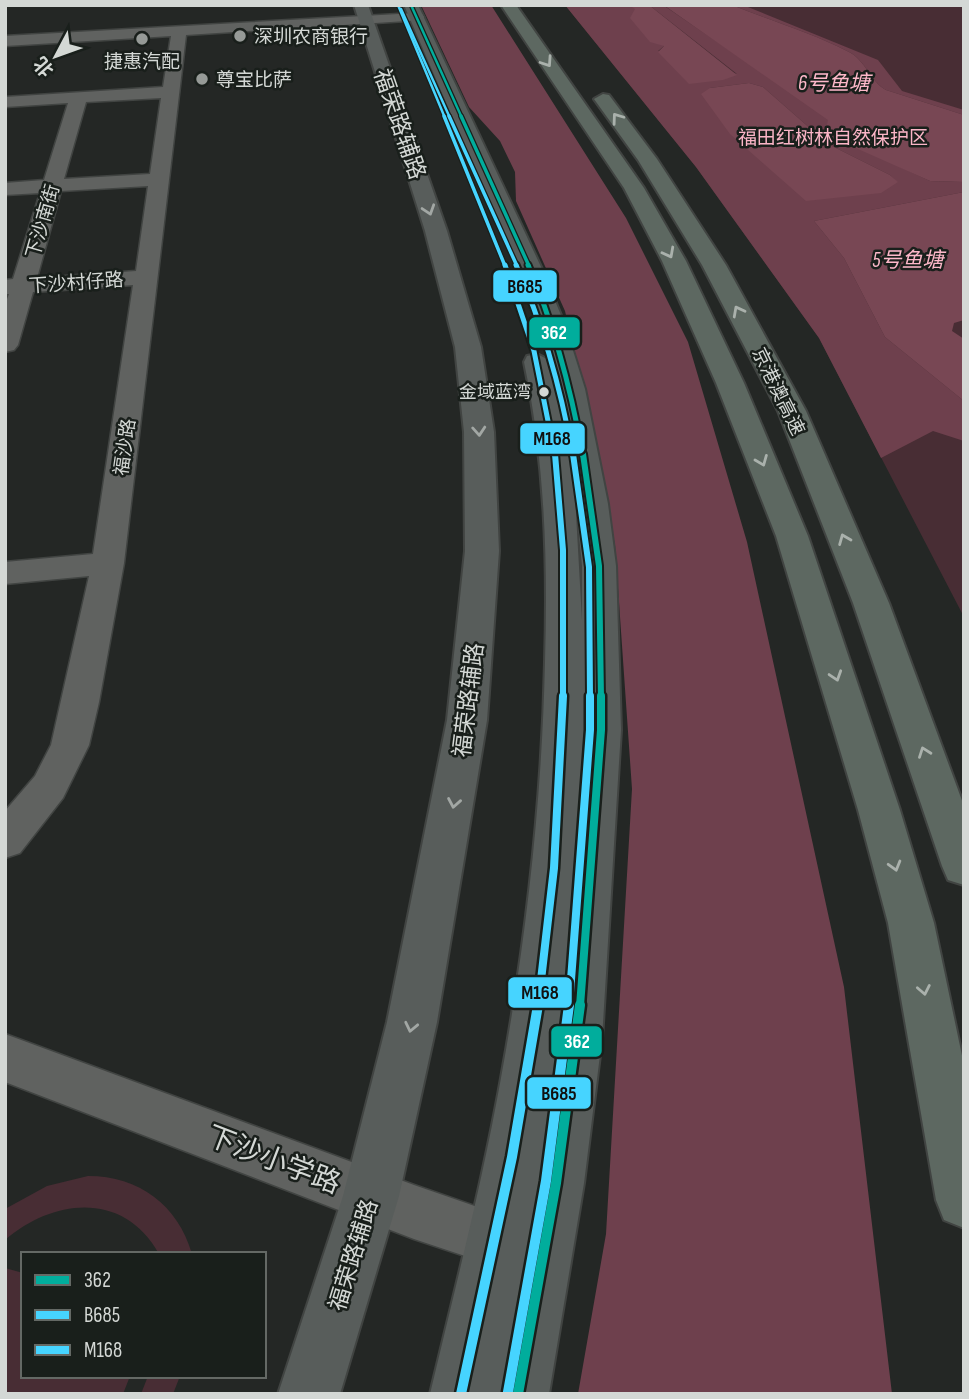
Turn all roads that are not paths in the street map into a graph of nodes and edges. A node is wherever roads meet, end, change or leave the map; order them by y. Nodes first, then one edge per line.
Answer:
1 (508, 5) edge
2 (534, 5) edge
3 (393, 13) edge
4 (171, 25) junction
5 (5, 39) edge
6 (171, 92) junction
7 (79, 97) junction
8 (5, 102) edge
9 (159, 179) junction
10 (52, 186) junction
11 (5, 189) edge
12 (148, 277) junction
13 (14, 286) edge
14 (5, 345) edge
15 (108, 563) junction
16 (5, 573) edge
17 (5, 841) edge
18 (964, 866) edge
19 (5, 1058) edge
20 (371, 1196) junction
21 (964, 1200) edge
22 (495, 1240) junction
23 (544, 1254) junction
24 (309, 1394) edge
25 (461, 1394) edge
26 (517, 1394) edge

1 -> 21 highway, 京港澳高速
18 -> 2 highway, 京港澳高速
3 - 4 street
3 -> 20 main road, 福荣路辅路
3 - 22 main road
3 - 23 main road
4 - 5 street
4 - 6 street, 福沙路
6 - 7 street
6 - 9 street, 福沙路
7 - 8 street
7 - 10 street, 下沙南街
9 - 10 street
9 - 12 street, 福沙路
10 - 11 street
10 - 13 street, 下沙南街
12 - 13 street, 下沙村仔路
12 - 15 street, 福沙路
13 - 14 street, 下沙南街
15 - 16 street
15 - 17 street, 福沙路
19 - 20 street, 下沙小学路
20 - 22 street, 下沙小学路
20 - 24 main road, 福荣路辅路
22 - 23 street, 下沙小学路
22 - 25 main road
23 - 26 main road

